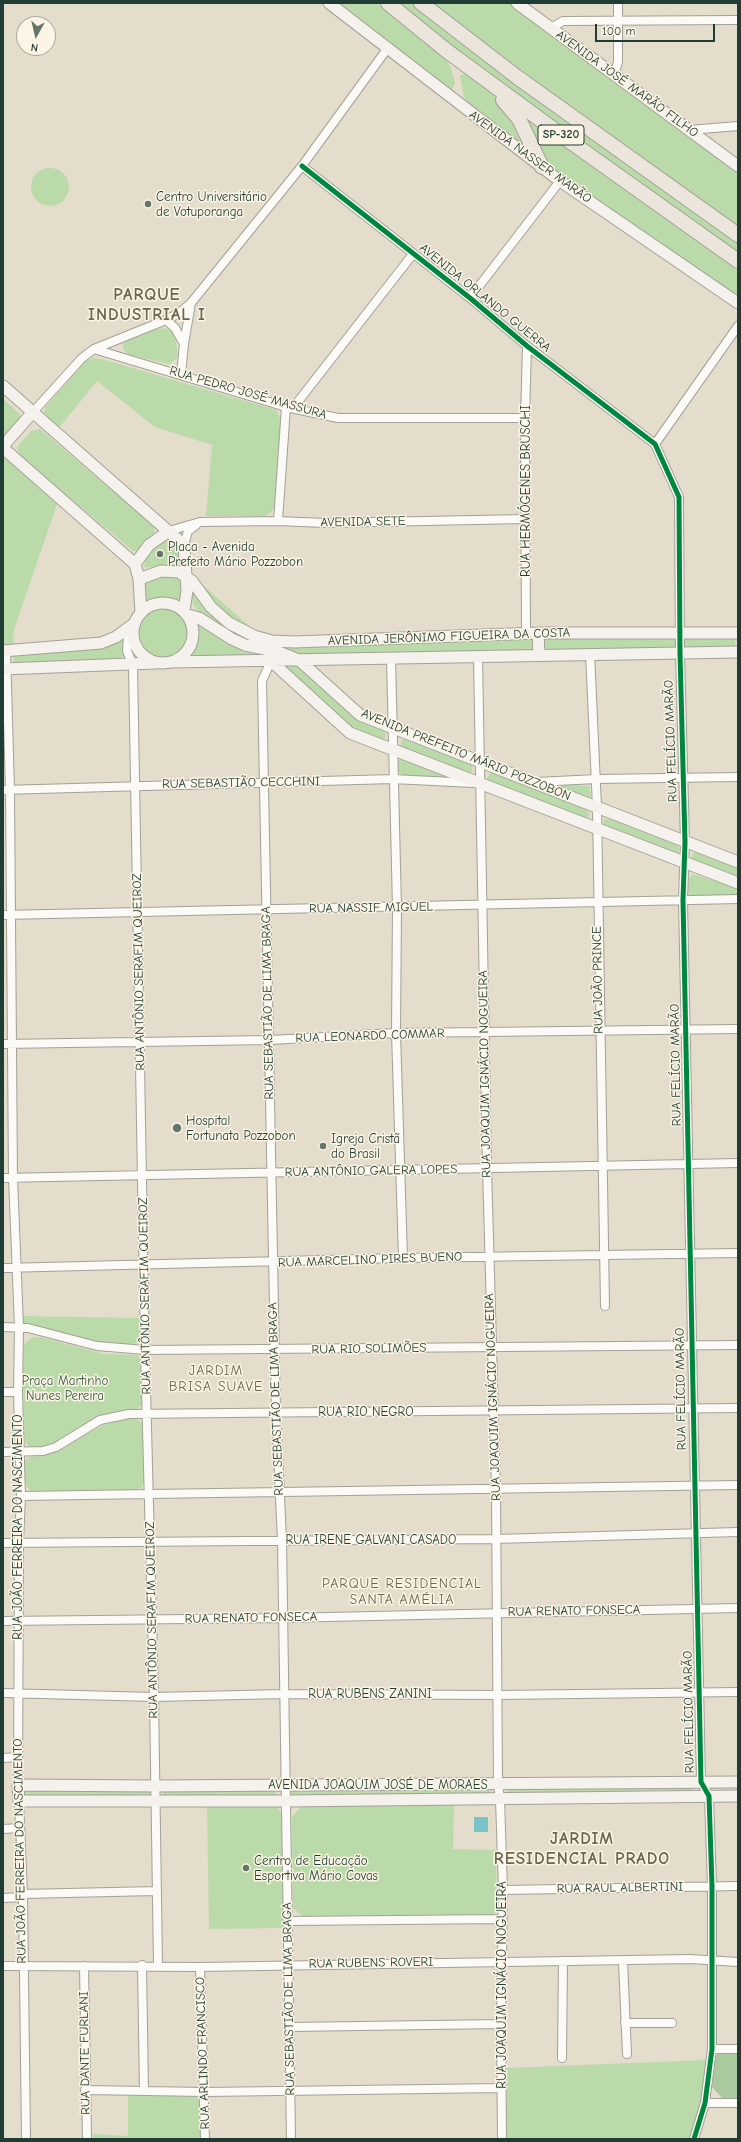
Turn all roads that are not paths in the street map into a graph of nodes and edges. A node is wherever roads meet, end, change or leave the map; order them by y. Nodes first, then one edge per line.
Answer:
1 (329, 3) edge
2 (388, 3) edge
3 (421, 3) edge
4 (517, 3) edge
5 (618, 3) edge
6 (738, 20) edge
7 (618, 21) junction
8 (551, 28) junction
9 (387, 48) junction
10 (614, 75) junction
11 (484, 78) junction
12 (738, 126) edge
13 (689, 130) junction
14 (302, 166) junction
15 (738, 166) edge
16 (542, 167) junction
17 (560, 181) junction
18 (738, 236) edge
19 (413, 254) junction
20 (738, 261) edge
21 (470, 298) junction
22 (738, 303) edge
23 (191, 304) junction
24 (166, 320) junction
25 (738, 326) edge
26 (184, 344) junction
27 (527, 346) junction
28 (94, 349) junction
29 (181, 374) junction
30 (3, 386) edge
31 (289, 407) junction
32 (33, 412) junction
33 (525, 418) junction
34 (655, 444) junction
35 (3, 447) edge
36 (525, 519) junction
37 (278, 521) junction
38 (200, 522) junction
39 (169, 531) junction
40 (184, 545) junction
41 (135, 564) junction
42 (186, 576) junction
43 (139, 579) junction
44 (141, 613) junction
45 (186, 613) junction
46 (134, 627) junction
47 (680, 633) junction
48 (738, 633) edge
49 (538, 634) junction
50 (526, 635) junction
51 (4, 651) edge
52 (738, 652) edge
53 (590, 653) junction
54 (680, 653) junction
55 (539, 654) junction
56 (478, 656) junction
57 (391, 658) junction
58 (271, 660) junction
59 (299, 660) junction
60 (171, 662) junction
61 (160, 663) junction
62 (133, 665) junction
63 (5, 670) edge
64 (392, 729) junction
65 (393, 750) junction
66 (479, 761) junction
67 (738, 777) edge
68 (683, 778) junction
69 (393, 779) junction
70 (596, 779) junction
71 (480, 783) junction
72 (532, 783) junction
73 (265, 784) junction
74 (135, 785) junction
75 (6, 790) edge
76 (597, 807) junction
77 (597, 828) junction
78 (685, 842) junction
79 (738, 862) edge
80 (684, 863) junction
81 (738, 883) edge
82 (738, 899) edge
83 (683, 900) junction
84 (597, 902) junction
85 (482, 905) junction
86 (397, 908) junction
87 (266, 909) junction
88 (137, 912) junction
89 (6, 915) edge
90 (686, 1030) junction
91 (738, 1030) edge
92 (599, 1031) junction
93 (396, 1033) junction
94 (484, 1033) junction
95 (270, 1040) junction
96 (140, 1042) junction
97 (7, 1043) edge
98 (738, 1163) edge
99 (689, 1164) junction
100 (603, 1166) junction
101 (486, 1168) junction
102 (401, 1170) junction
103 (272, 1173) junction
104 (144, 1176) junction
105 (3, 1178) edge
106 (13, 1178) junction
107 (738, 1253) edge
108 (604, 1255) junction
109 (690, 1255) junction
110 (489, 1257) junction
111 (402, 1258) junction
112 (272, 1263) junction
113 (145, 1265) junction
114 (3, 1268) edge
115 (16, 1268) junction
116 (605, 1306) dead end
117 (3, 1327) edge
118 (19, 1327) junction
119 (691, 1345) junction
120 (738, 1345) edge
121 (491, 1348) junction
122 (145, 1350) junction
123 (275, 1350) junction
124 (3, 1392) edge
125 (18, 1392) junction
126 (694, 1408) junction
127 (738, 1408) edge
128 (492, 1411) junction
129 (276, 1412) junction
130 (147, 1413) junction
131 (19, 1451) junction
132 (3, 1452) edge
133 (738, 1485) edge
134 (694, 1486) junction
135 (496, 1490) junction
136 (278, 1493) junction
137 (149, 1494) junction
138 (21, 1496) junction
139 (738, 1532) edge
140 (695, 1533) junction
141 (496, 1539) junction
142 (150, 1540) junction
143 (282, 1540) junction
144 (19, 1542) junction
145 (3, 1543) edge
146 (698, 1608) junction
147 (738, 1608) edge
148 (496, 1613) junction
149 (282, 1618) junction
150 (152, 1619) junction
151 (18, 1620) junction
152 (3, 1621) edge
153 (3, 1692) edge
154 (18, 1692) junction
155 (699, 1692) junction
156 (738, 1692) edge
157 (284, 1694) junction
158 (498, 1695) junction
159 (154, 1697) junction
160 (17, 1757) junction
161 (3, 1758) edge
162 (701, 1782) junction
163 (738, 1782) edge
164 (498, 1784) junction
165 (18, 1785) junction
166 (286, 1785) junction
167 (155, 1786) junction
168 (709, 1796) junction
169 (738, 1796) edge
170 (500, 1799) junction
171 (19, 1801) junction
172 (155, 1801) junction
173 (285, 1801) junction
174 (3, 1828) edge
175 (20, 1828) junction
176 (712, 1886) junction
177 (738, 1886) edge
178 (503, 1890) junction
179 (156, 1891) junction
180 (23, 1896) junction
181 (3, 1898) edge
182 (502, 1919) junction
183 (288, 1921) junction
184 (711, 1960) junction
185 (563, 1961) junction
186 (623, 1961) junction
187 (502, 1962) junction
188 (738, 1962) edge
189 (288, 1964) junction
190 (142, 1965) junction
191 (158, 1965) junction
192 (3, 1966) edge
193 (23, 1966) junction
194 (84, 1966) junction
195 (200, 1966) junction
196 (625, 2023) junction
197 (501, 2024) junction
198 (672, 2024) dead end
199 (290, 2027) junction
200 (738, 2049) edge
201 (712, 2050) junction
202 (627, 2054) dead end
203 (562, 2058) dead end
204 (502, 2088) junction
205 (85, 2090) junction
206 (290, 2090) junction
207 (144, 2091) junction
208 (205, 2092) junction
209 (705, 2103) junction
210 (738, 2103) edge
211 (26, 2139) edge
212 (87, 2139) edge
213 (206, 2139) edge
214 (291, 2139) edge
215 (502, 2139) edge
216 (694, 2139) edge

1 - 9 street, AVENIDA NASSER MARÃO
2 - 11 highway, SP-320
3 - 18 highway, SP-320
4 - 8 street, AVENIDA JOSÉ MARÃO FILHO
5 - 7 street
6 - 7 street
7 - 8 street
7 - 10 street
8 - 10 street, AVENIDA JOSÉ MARÃO FILHO
9 - 14 street
9 - 16 street, AVENIDA NASSER MARÃO
10 - 13 street, AVENIDA JOSÉ MARÃO FILHO
11 - 16 highway
11 - 20 highway, SP-320
12 - 13 street
13 - 15 street, AVENIDA JOSÉ MARÃO FILHO
14 - 19 street, AVENIDA ORLANDO GUERRA
14 - 23 street
16 - 17 street, AVENIDA NASSER MARÃO
17 - 21 street
17 - 22 street, AVENIDA NASSER MARÃO
19 - 21 street, AVENIDA ORLANDO GUERRA
19 - 31 street
21 - 27 street, AVENIDA ORLANDO GUERRA
23 - 24 street
23 - 26 street
24 - 26 street
24 - 28 street
25 - 34 street
26 - 29 street
27 - 33 street, RUA HERMÓGENES BRUSCHI
27 - 34 street, AVENIDA ORLANDO GUERRA
28 - 29 street, RUA PEDRO JOSÉ MASSURA
28 - 32 street
29 - 31 street, RUA PEDRO JOSÉ MASSURA
30 - 32 street
31 - 33 street, RUA PEDRO JOSÉ MASSURA
31 - 37 street
32 - 35 street
32 - 39 street
33 - 36 street, RUA HERMÓGENES BRUSCHI
34 - 47 street, RUA FELÍCIO MARÃO
35 - 41 street
36 - 37 street, AVENIDA SETE
36 - 50 street, RUA HERMÓGENES BRUSCHI
37 - 38 street, AVENIDA SETE
38 - 39 street, AVENIDA SETE
38 - 40 street
39 - 40 street
39 - 41 street
40 - 42 street
41 - 43 street
42 - 43 street
42 - 45 street
42 - 50 street, AVENIDA JERÔNIMO FIGUEIRA DA COSTA
43 - 44 street
44 - 45 street
44 - 46 street
45 - 59 street, AVENIDA PREFEITO MÁRIO POZZOBON
45 - 60 street
46 - 51 street
46 - 61 street
46 - 62 street, RUA ANTÔNIO SERAFIM QUEIROZ
47 - 48 street, AVENIDA JERÔNIMO FIGUEIRA DA COSTA
47 - 49 street, AVENIDA JERÔNIMO FIGUEIRA DA COSTA
47 - 54 street, RUA FELÍCIO MARÃO
49 - 50 street, AVENIDA JERÔNIMO FIGUEIRA DA COSTA
49 - 55 street
51 - 63 street, RUA JOÃO FERREIRA DO NASCIMENTO
52 - 54 street, AVENIDA JERÔNIMO FIGUEIRA DA COSTA
53 - 54 street, AVENIDA JERÔNIMO FIGUEIRA DA COSTA
53 - 55 street, AVENIDA JERÔNIMO FIGUEIRA DA COSTA
53 - 70 street, RUA JOÃO PRINCE
54 - 68 street, RUA FELÍCIO MARÃO
55 - 56 street, AVENIDA JERÔNIMO FIGUEIRA DA COSTA
56 - 57 street, AVENIDA JERÔNIMO FIGUEIRA DA COSTA
56 - 66 street, RUA JOAQUIM IGNÁCIO NOGUEIRA
57 - 59 street, AVENIDA JERÔNIMO FIGUEIRA DA COSTA
57 - 64 street
58 - 59 street, AVENIDA JERÔNIMO FIGUEIRA DA COSTA
58 - 60 street, AVENIDA JERÔNIMO FIGUEIRA DA COSTA
58 - 65 street, AVENIDA PREFEITO MÁRIO POZZOBON
58 - 73 street, RUA SEBASTIÃO DE LIMA BRAGA
59 - 64 street, AVENIDA PREFEITO MÁRIO POZZOBON
60 - 61 street
61 - 62 street
62 - 63 street
62 - 74 street, RUA ANTÔNIO SERAFIM QUEIROZ
63 - 75 street, RUA JOÃO FERREIRA DO NASCIMENTO
64 - 65 street
64 - 66 street, AVENIDA PREFEITO MÁRIO POZZOBON
65 - 69 street
65 - 71 street, AVENIDA PREFEITO MÁRIO POZZOBON
66 - 71 street, RUA JOAQUIM IGNÁCIO NOGUEIRA
66 - 72 street, AVENIDA PREFEITO MÁRIO POZZOBON
67 - 68 street
68 - 70 street
68 - 78 street, RUA FELÍCIO MARÃO
69 - 71 street, RUA SEBASTIÃO CECCHINI
69 - 73 street, RUA SEBASTIÃO CECCHINI
69 - 86 street
70 - 72 street
70 - 76 street, RUA JOÃO PRINCE
71 - 77 street, AVENIDA PREFEITO MÁRIO POZZOBON
71 - 85 street, RUA JOAQUIM IGNÁCIO NOGUEIRA
72 - 76 street, AVENIDA PREFEITO MÁRIO POZZOBON
73 - 74 street, RUA SEBASTIÃO CECCHINI
73 - 87 street, RUA SEBASTIÃO DE LIMA BRAGA
74 - 75 street, RUA SEBASTIÃO CECCHINI
74 - 88 street, RUA ANTÔNIO SERAFIM QUEIROZ
75 - 89 street, RUA JOÃO FERREIRA DO NASCIMENTO
76 - 77 street, RUA JOÃO PRINCE
76 - 78 street, AVENIDA PREFEITO MÁRIO POZZOBON
77 - 80 street, AVENIDA PREFEITO MÁRIO POZZOBON
77 - 84 street, RUA JOÃO PRINCE
78 - 79 street, AVENIDA PREFEITO MÁRIO POZZOBON
78 - 80 street, RUA FELÍCIO MARÃO
80 - 81 street, AVENIDA PREFEITO MÁRIO POZZOBON
80 - 83 street, RUA FELÍCIO MARÃO
82 - 83 street, RUA NASSIF MIGUEL
83 - 84 street, RUA NASSIF MIGUEL
83 - 90 street, RUA FELÍCIO MARÃO
84 - 85 street, RUA NASSIF MIGUEL
84 - 92 street, RUA JOÃO PRINCE
85 - 86 street, RUA NASSIF MIGUEL
85 - 94 street, RUA JOAQUIM IGNÁCIO NOGUEIRA
86 - 87 street, RUA NASSIF MIGUEL
86 - 93 street
87 - 88 street, RUA NASSIF MIGUEL
87 - 95 street, RUA SEBASTIÃO DE LIMA BRAGA
88 - 89 street, RUA NASSIF MIGUEL
88 - 96 street, RUA ANTÔNIO SERAFIM QUEIROZ
89 - 97 street, RUA JOÃO FERREIRA DO NASCIMENTO
90 - 91 street, RUA LEONARDO COMMAR
90 - 92 street, RUA LEONARDO COMMAR
90 - 99 street, RUA FELÍCIO MARÃO
92 - 94 street, RUA LEONARDO COMMAR
92 - 100 street, RUA JOÃO PRINCE
93 - 94 street, RUA LEONARDO COMMAR
93 - 95 street, RUA LEONARDO COMMAR
93 - 102 street
94 - 101 street, RUA JOAQUIM IGNÁCIO NOGUEIRA
95 - 96 street, RUA LEONARDO COMMAR
95 - 103 street, RUA SEBASTIÃO DE LIMA BRAGA
96 - 97 street, RUA LEONARDO COMMAR
96 - 104 street, RUA ANTÔNIO SERAFIM QUEIROZ
97 - 106 street, RUA JOÃO FERREIRA DO NASCIMENTO
98 - 99 street, RUA ANTÔNIO GALERA LOPES
99 - 100 street, RUA ANTÔNIO GALERA LOPES
99 - 109 street, RUA FELÍCIO MARÃO
100 - 101 street, RUA ANTÔNIO GALERA LOPES
100 - 108 street, RUA JOÃO PRINCE
101 - 102 street, RUA ANTÔNIO GALERA LOPES
101 - 110 street, RUA JOAQUIM IGNÁCIO NOGUEIRA
102 - 103 street, RUA ANTÔNIO GALERA LOPES
102 - 111 street
103 - 104 street, RUA ANTÔNIO GALERA LOPES
103 - 112 street, RUA SEBASTIÃO DE LIMA BRAGA
104 - 106 street, RUA ANTÔNIO GALERA LOPES
104 - 113 street, RUA ANTÔNIO SERAFIM QUEIROZ
105 - 106 street, RUA ANTÔNIO GALERA LOPES
106 - 115 street, RUA JOÃO FERREIRA DO NASCIMENTO
107 - 109 street, RUA MARCELINO PIRES BUENO
108 - 109 street, RUA MARCELINO PIRES BUENO
108 - 110 street, RUA MARCELINO PIRES BUENO
108 - 116 street, RUA JOÃO PRINCE
109 - 119 street, RUA FELÍCIO MARÃO
110 - 111 street, RUA MARCELINO PIRES BUENO
110 - 121 street, RUA JOAQUIM IGNÁCIO NOGUEIRA
111 - 112 street, RUA MARCELINO PIRES BUENO
112 - 113 street, RUA MARCELINO PIRES BUENO
112 - 123 street, RUA SEBASTIÃO DE LIMA BRAGA
113 - 115 street, RUA MARCELINO PIRES BUENO
113 - 122 street, RUA ANTÔNIO SERAFIM QUEIROZ
114 - 115 street, RUA MARCELINO PIRES BUENO
115 - 118 street, RUA JOÃO FERREIRA DO NASCIMENTO
117 - 118 street, RUA RIO SOLIMÕES
118 - 122 street, RUA RIO SOLIMÕES
118 - 125 street, RUA JOÃO FERREIRA DO NASCIMENTO
119 - 120 street, RUA RIO SOLIMÕES
119 - 121 street, RUA RIO SOLIMÕES
119 - 126 street, RUA FELÍCIO MARÃO
121 - 123 street, RUA RIO SOLIMÕES
121 - 128 street, RUA JOAQUIM IGNÁCIO NOGUEIRA
122 - 123 street, RUA RIO SOLIMÕES
122 - 130 street, RUA ANTÔNIO SERAFIM QUEIROZ
123 - 129 street, RUA SEBASTIÃO DE LIMA BRAGA
124 - 125 street
125 - 131 street, RUA JOÃO FERREIRA DO NASCIMENTO
126 - 127 street, RUA RIO NEGRO
126 - 128 street, RUA RIO NEGRO
126 - 134 street, RUA FELÍCIO MARÃO
128 - 129 street, RUA RIO NEGRO
128 - 135 street, RUA JOAQUIM IGNÁCIO NOGUEIRA
129 - 130 street, RUA RIO NEGRO
129 - 136 street, RUA SEBASTIÃO DE LIMA BRAGA
130 - 131 street, RUA RIO NEGRO
130 - 137 street, RUA ANTÔNIO SERAFIM QUEIROZ
131 - 132 street, RUA RIO NEGRO
131 - 138 street, RUA JOÃO FERREIRA DO NASCIMENTO
133 - 134 street
134 - 135 street
134 - 140 street, RUA FELÍCIO MARÃO
135 - 136 street
135 - 141 street, RUA JOAQUIM IGNÁCIO NOGUEIRA
136 - 137 street
136 - 143 street, RUA SEBASTIÃO DE LIMA BRAGA
137 - 138 street
137 - 142 street, RUA ANTÔNIO SERAFIM QUEIROZ
138 - 144 street, RUA JOÃO FERREIRA DO NASCIMENTO
139 - 140 street, RUA IRENE GALVANI CASADO
140 - 141 street, RUA IRENE GALVANI CASADO
140 - 146 street, RUA FELÍCIO MARÃO
141 - 143 street, RUA IRENE GALVANI CASADO
141 - 148 street, RUA JOAQUIM IGNÁCIO NOGUEIRA
142 - 143 street, RUA IRENE GALVANI CASADO
142 - 144 street, RUA IRENE GALVANI CASADO
142 - 150 street, RUA ANTÔNIO SERAFIM QUEIROZ
143 - 149 street, RUA SEBASTIÃO DE LIMA BRAGA
144 - 145 street, RUA IRENE GALVANI CASADO
144 - 151 street, RUA JOÃO FERREIRA DO NASCIMENTO
146 - 147 street, RUA RENATO FONSECA
146 - 148 street, RUA RENATO FONSECA
146 - 155 street, RUA FELÍCIO MARÃO
148 - 149 street, RUA RENATO FONSECA
148 - 158 street, RUA JOAQUIM IGNÁCIO NOGUEIRA
149 - 150 street, RUA RENATO FONSECA
149 - 157 street, RUA SEBASTIÃO DE LIMA BRAGA
150 - 151 street, RUA RENATO FONSECA
150 - 159 street, RUA ANTÔNIO SERAFIM QUEIROZ
151 - 152 street, RUA RENATO FONSECA
151 - 154 street, RUA JOÃO FERREIRA DO NASCIMENTO
153 - 154 street, RUA RUBENS ZANINI
154 - 159 street, RUA RUBENS ZANINI
154 - 160 street, RUA JOÃO FERREIRA DO NASCIMENTO
155 - 156 street, RUA RUBENS ZANINI
155 - 158 street, RUA RUBENS ZANINI
155 - 162 street, RUA FELÍCIO MARÃO
157 - 158 street, RUA RUBENS ZANINI
157 - 159 street, RUA RUBENS ZANINI
157 - 166 street, RUA SEBASTIÃO DE LIMA BRAGA
158 - 164 street, RUA JOAQUIM IGNÁCIO NOGUEIRA
159 - 167 street, RUA ANTÔNIO SERAFIM QUEIROZ
160 - 161 street
160 - 165 street, RUA JOÃO FERREIRA DO NASCIMENTO
162 - 163 street, AVENIDA JOAQUIM JOSÉ DE MORAES
162 - 164 street, AVENIDA JOAQUIM JOSÉ DE MORAES
162 - 168 street, RUA FELÍCIO MARÃO
164 - 166 street, AVENIDA JOAQUIM JOSÉ DE MORAES
164 - 170 street, RUA JOAQUIM IGNÁCIO NOGUEIRA
165 - 167 street, AVENIDA JOAQUIM JOSÉ DE MORAES
165 - 171 street, RUA JOÃO FERREIRA DO NASCIMENTO
166 - 167 street, AVENIDA JOAQUIM JOSÉ DE MORAES
166 - 173 street, RUA SEBASTIÃO DE LIMA BRAGA
167 - 172 street, RUA ANTÔNIO SERAFIM QUEIROZ
168 - 169 street, AVENIDA JOAQUIM JOSÉ DE MORAES
168 - 170 street, AVENIDA JOAQUIM JOSÉ DE MORAES
168 - 176 street, RUA FELÍCIO MARÃO
170 - 173 street, AVENIDA JOAQUIM JOSÉ DE MORAES
170 - 178 street, RUA JOAQUIM IGNÁCIO NOGUEIRA
171 - 172 street, AVENIDA JOAQUIM JOSÉ DE MORAES
171 - 175 street, RUA JOÃO FERREIRA DO NASCIMENTO
172 - 173 street, AVENIDA JOAQUIM JOSÉ DE MORAES
172 - 179 street, RUA ANTÔNIO SERAFIM QUEIROZ
173 - 183 street, RUA SEBASTIÃO DE LIMA BRAGA
174 - 175 street
175 - 180 street, RUA JOÃO FERREIRA DO NASCIMENTO
176 - 177 street, RUA RAUL ALBERTINI
176 - 178 street, RUA RAUL ALBERTINI
176 - 184 street, RUA FELÍCIO MARÃO
178 - 182 street, RUA JOAQUIM IGNÁCIO NOGUEIRA
179 - 180 street
179 - 191 street, RUA ANTÔNIO SERAFIM QUEIROZ
180 - 181 street
180 - 193 street, RUA JOÃO FERREIRA DO NASCIMENTO
182 - 183 street
182 - 187 street, RUA JOAQUIM IGNÁCIO NOGUEIRA
183 - 189 street, RUA SEBASTIÃO DE LIMA BRAGA
184 - 186 street, RUA RUBENS ROVERI
184 - 188 street, RUA RUBENS ROVERI
184 - 201 street, RUA FELÍCIO MARÃO
185 - 186 street, RUA RUBENS ROVERI
185 - 187 street, RUA RUBENS ROVERI
185 - 203 street
186 - 196 street
187 - 189 street, RUA RUBENS ROVERI
187 - 197 street, RUA JOAQUIM IGNÁCIO NOGUEIRA
189 - 195 street, RUA RUBENS ROVERI
189 - 199 street, RUA SEBASTIÃO DE LIMA BRAGA
190 - 191 street, RUA RUBENS ROVERI
190 - 194 street, RUA RUBENS ROVERI
190 - 207 street
191 - 195 street, RUA RUBENS ROVERI
192 - 193 street, RUA RUBENS ROVERI
193 - 194 street, RUA RUBENS ROVERI
193 - 211 street, RUA JOÃO FERREIRA DO NASCIMENTO
194 - 205 street, RUA DANTE FURLANI
195 - 208 street, RUA ARLINDO FRANCISCO
196 - 198 street
196 - 202 street
197 - 199 street
197 - 204 street, RUA JOAQUIM IGNÁCIO NOGUEIRA
199 - 206 street, RUA SEBASTIÃO DE LIMA BRAGA
200 - 201 street
201 - 209 street, RUA FELÍCIO MARÃO
204 - 206 street
204 - 215 street, RUA JOAQUIM IGNÁCIO NOGUEIRA
205 - 207 street
205 - 212 street, RUA DANTE FURLANI
206 - 208 street
206 - 214 street, RUA SEBASTIÃO DE LIMA BRAGA
207 - 208 street
208 - 213 street, RUA ARLINDO FRANCISCO
209 - 210 street
209 - 216 street, RUA FELÍCIO MARÃO

